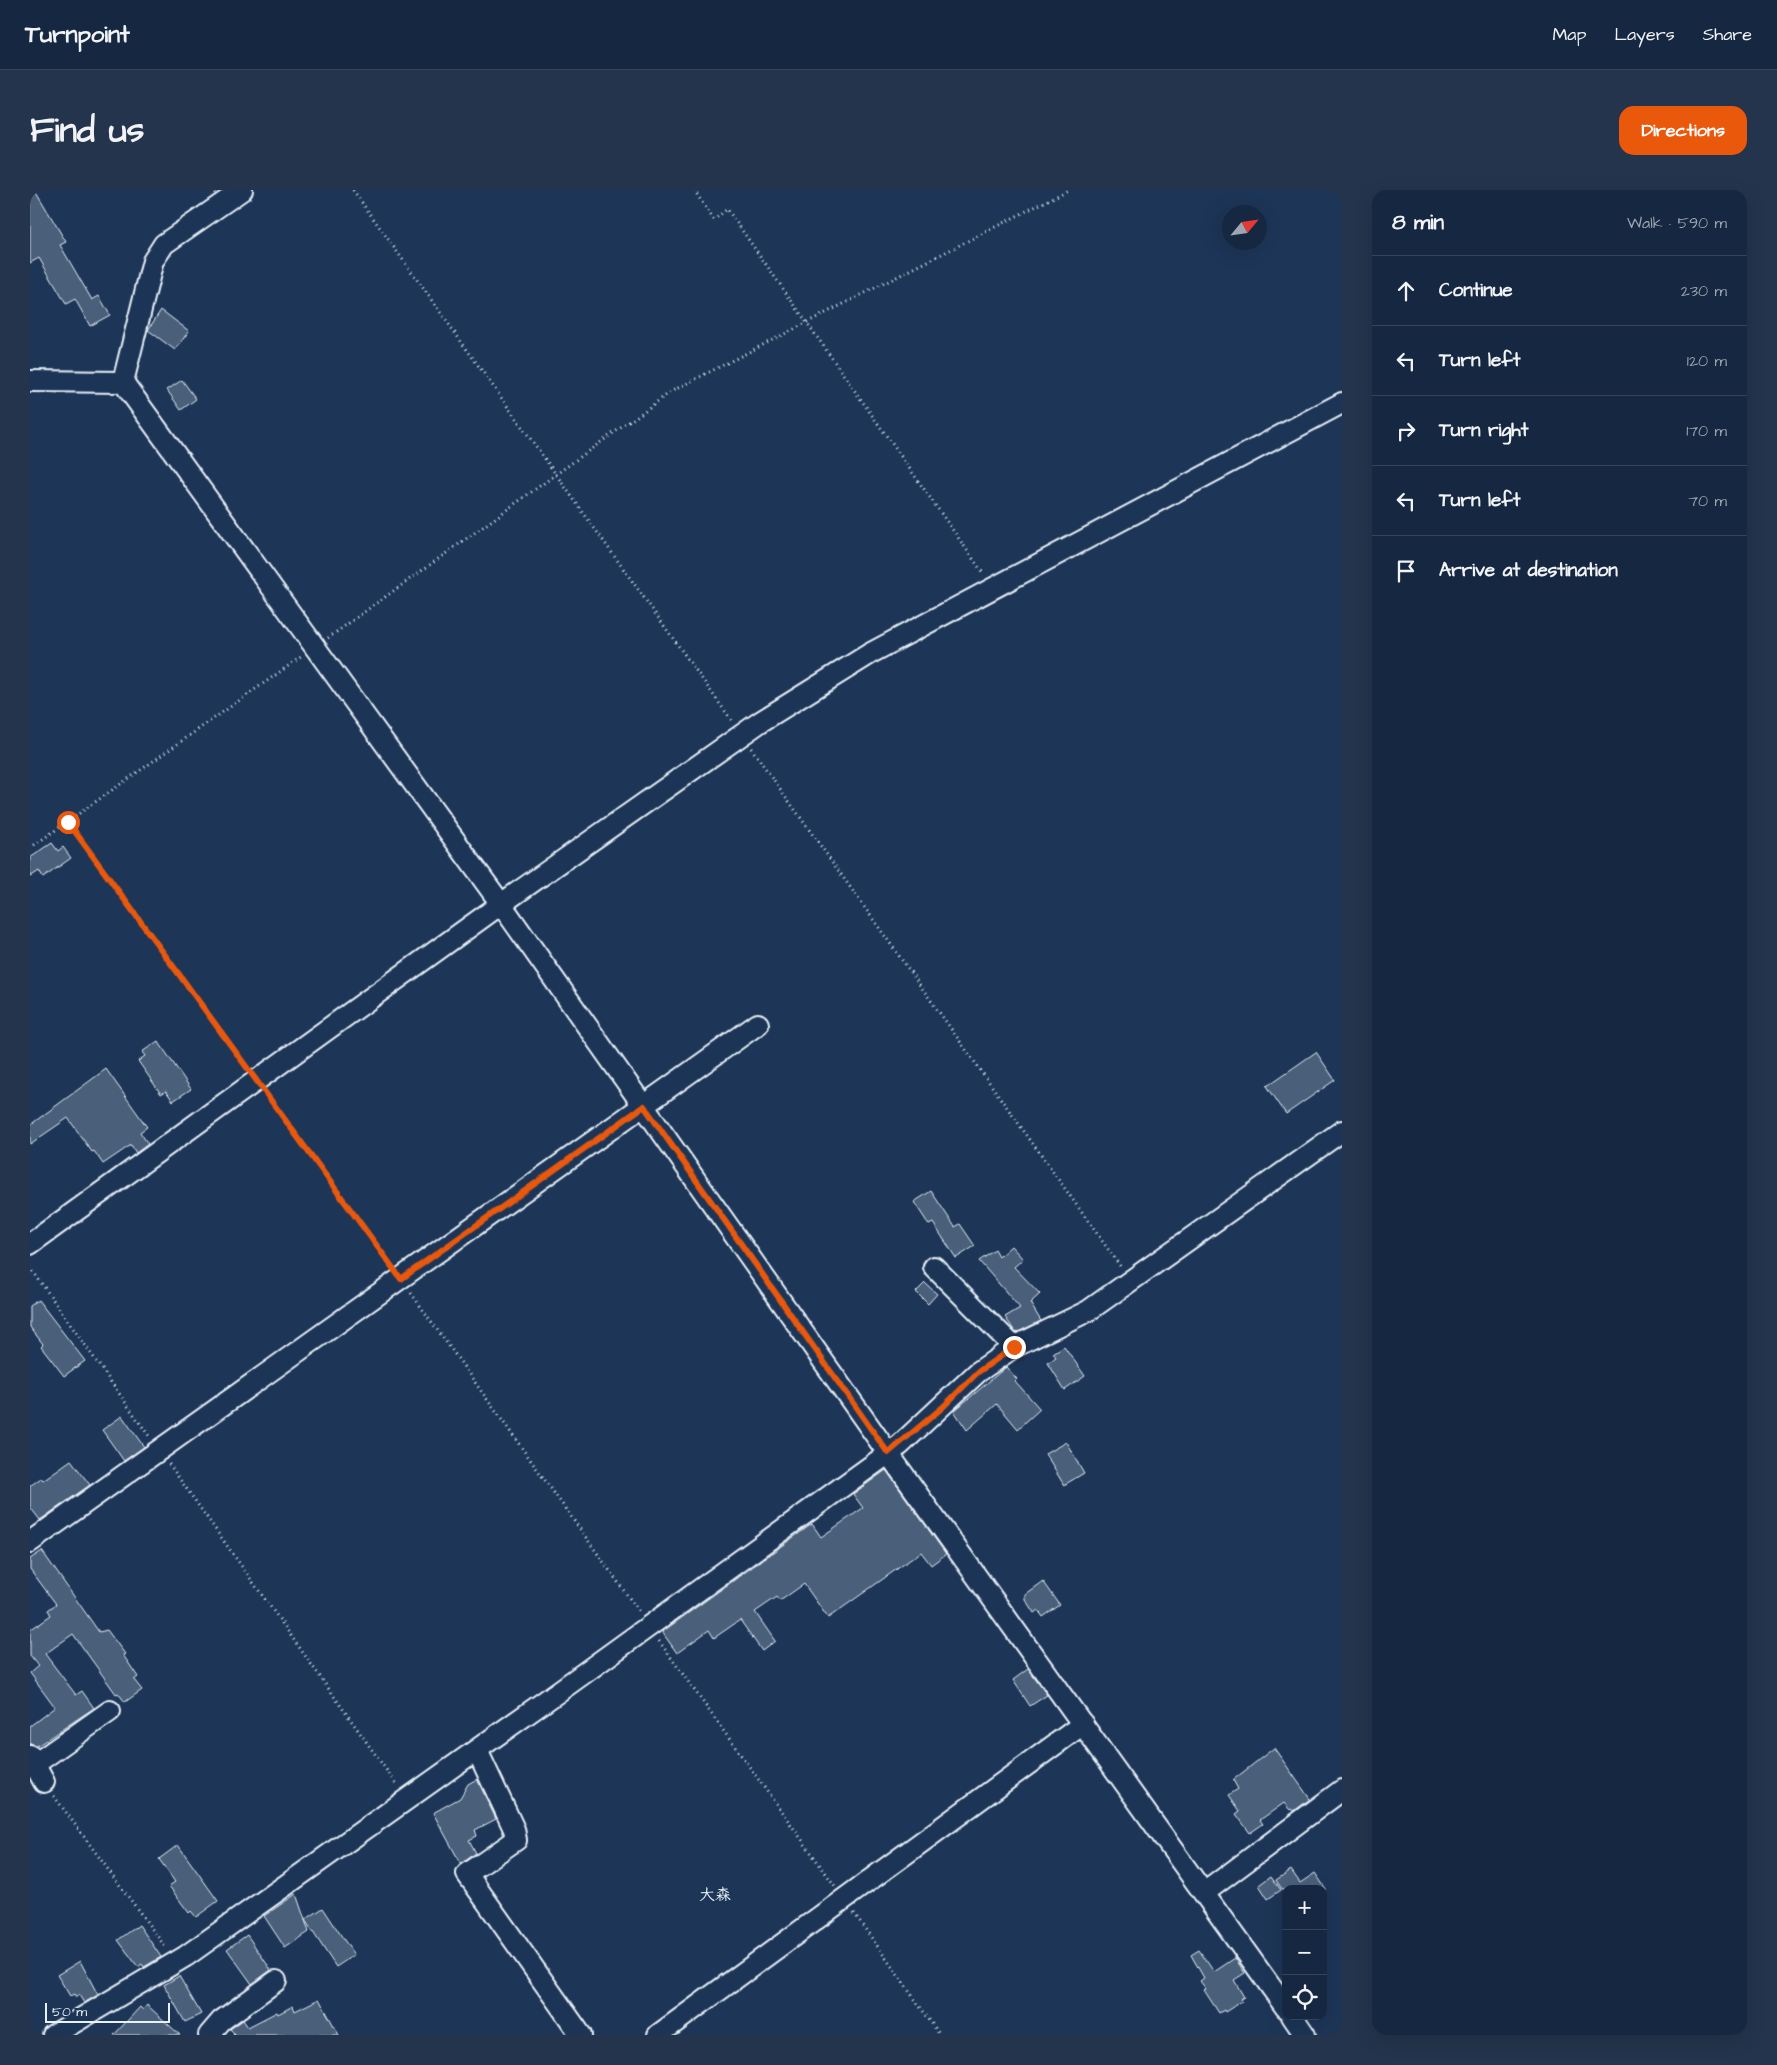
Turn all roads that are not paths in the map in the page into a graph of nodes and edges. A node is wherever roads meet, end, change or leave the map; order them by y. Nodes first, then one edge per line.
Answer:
1 (242, 190) edge
2 (30, 381) edge
3 (124, 382) junction
4 (1342, 403) edge
5 (501, 904) junction
6 (758, 1024) dead end
7 (644, 1106) junction
8 (1342, 1131) edge
9 (30, 1244) edge
10 (934, 1267) dead end
11 (1014, 1347) junction
12 (888, 1453) junction
13 (30, 1542) edge
14 (110, 1711) dead end
15 (1084, 1724) junction
16 (477, 1750) junction
17 (36, 1770) edge
18 (1342, 1790) edge
19 (1204, 1893) junction
20 (276, 1981) dead end
21 (1282, 2002) edge
22 (1295, 2020) edge
23 (53, 2035) edge
24 (208, 2035) edge
25 (581, 2035) edge
26 (658, 2035) edge
27 (1305, 2035) edge

1 - 3 street
2 - 3 street
3 - 5 street
4 - 5 street
5 - 7 street
5 - 9 street
6 - 7 street
7 - 12 street
7 - 13 street
8 - 11 street
10 - 11 street
11 - 12 street
12 - 15 street
12 - 16 street
14 - 17 street
15 - 19 street
15 - 26 street
16 - 23 street
16 - 25 street
18 - 19 street
19 - 21 street
20 - 24 street
22 - 27 street

